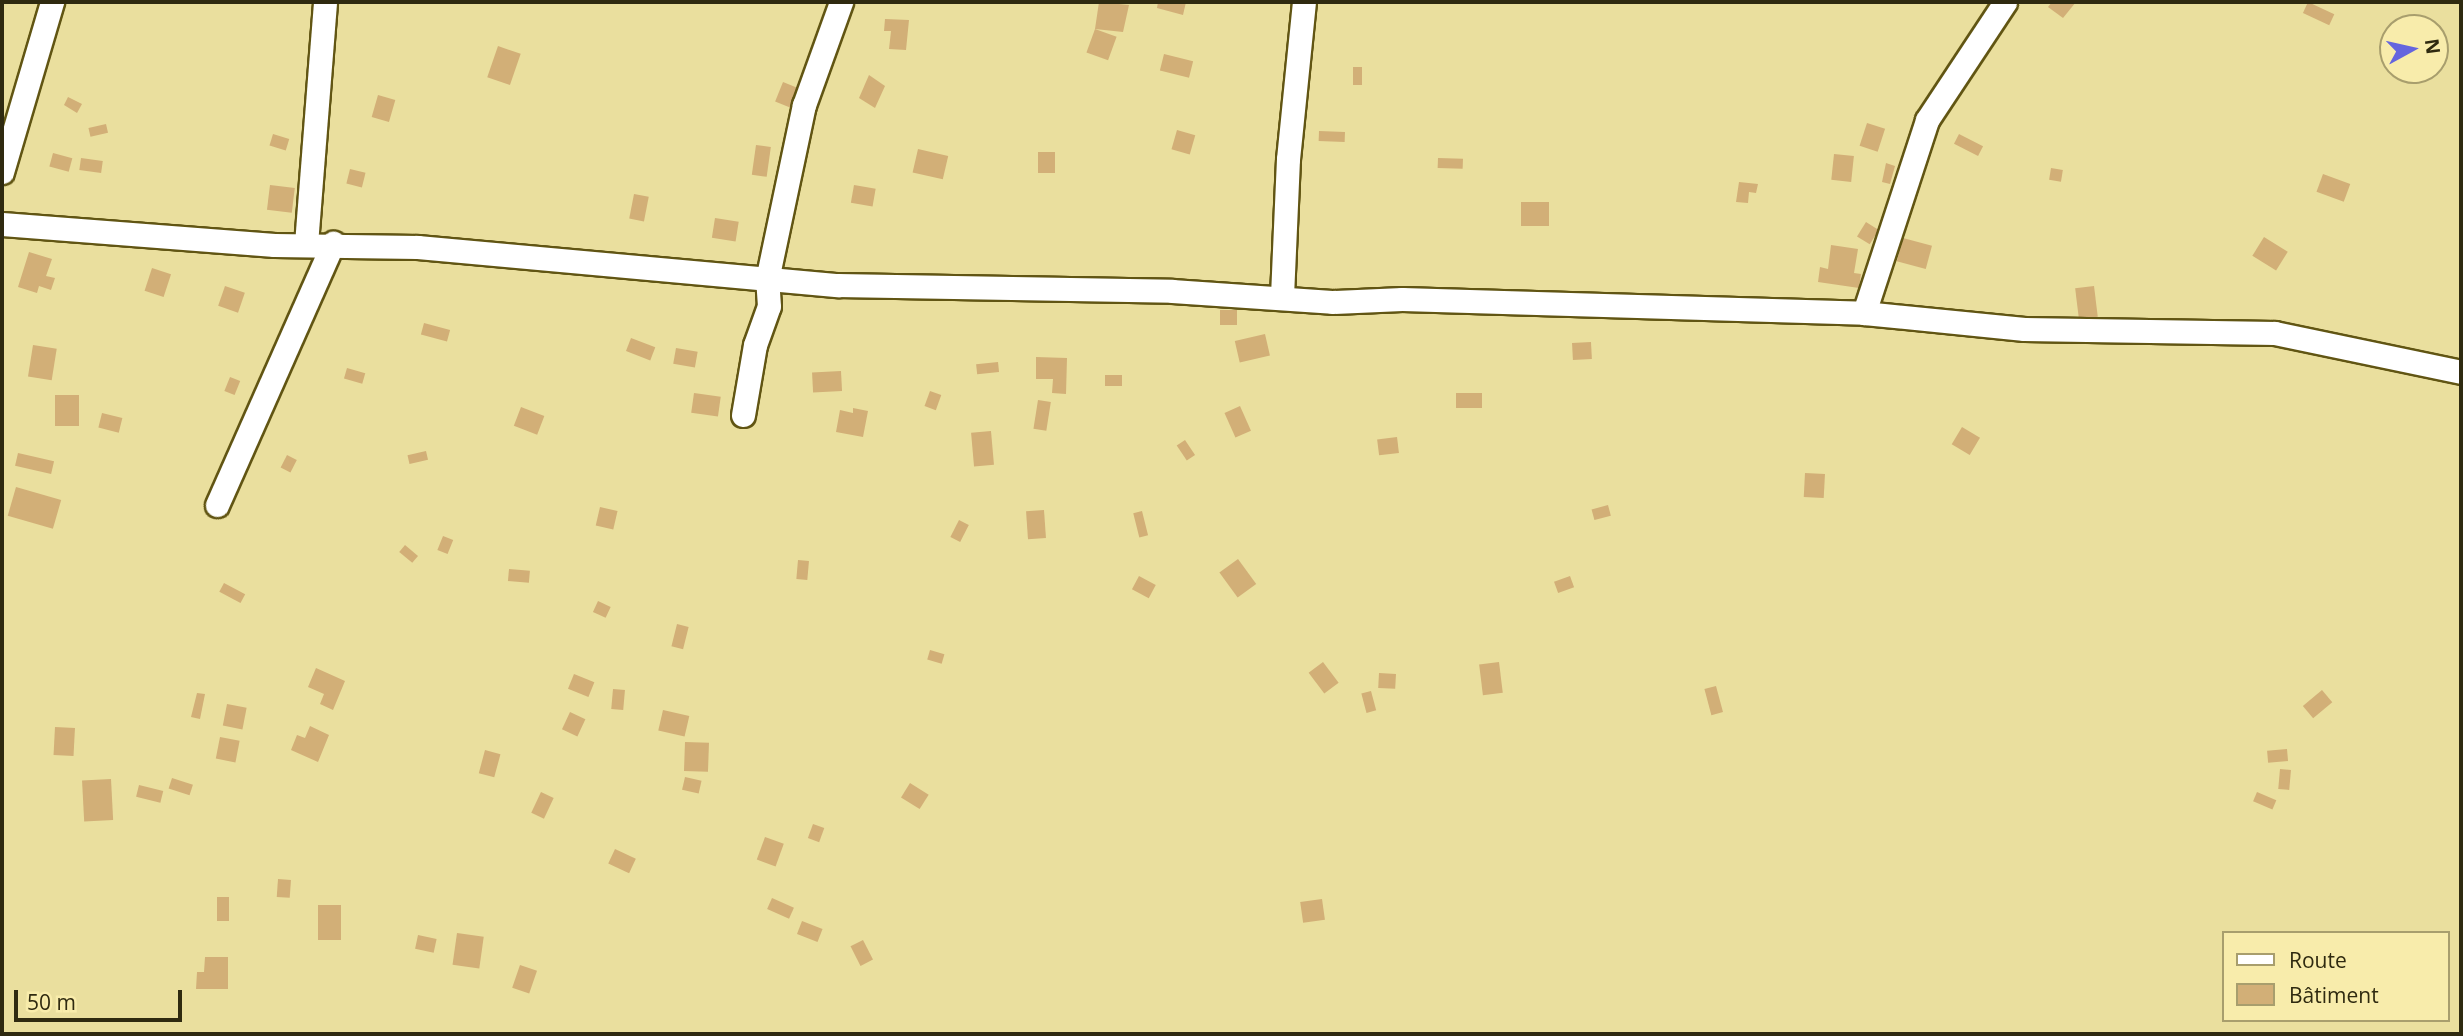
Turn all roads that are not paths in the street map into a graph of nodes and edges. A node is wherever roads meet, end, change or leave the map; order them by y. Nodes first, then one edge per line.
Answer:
1 (52, 2) edge
2 (325, 2) edge
3 (841, 2) edge
4 (1304, 2) edge
5 (2005, 2) edge
6 (2, 172) edge
7 (2, 224) edge
8 (332, 243) junction
9 (306, 244) junction
10 (767, 280) junction
11 (1282, 296) junction
12 (1864, 313) junction
13 (2461, 372) edge
14 (743, 415) dead end
15 (216, 505) dead end

1 - 6 street
2 - 9 street
3 - 10 street
4 - 11 street
5 - 12 street
7 - 9 street
8 - 9 street
8 - 10 street
8 - 15 street
10 - 11 street
10 - 14 street
11 - 12 street
12 - 13 street

